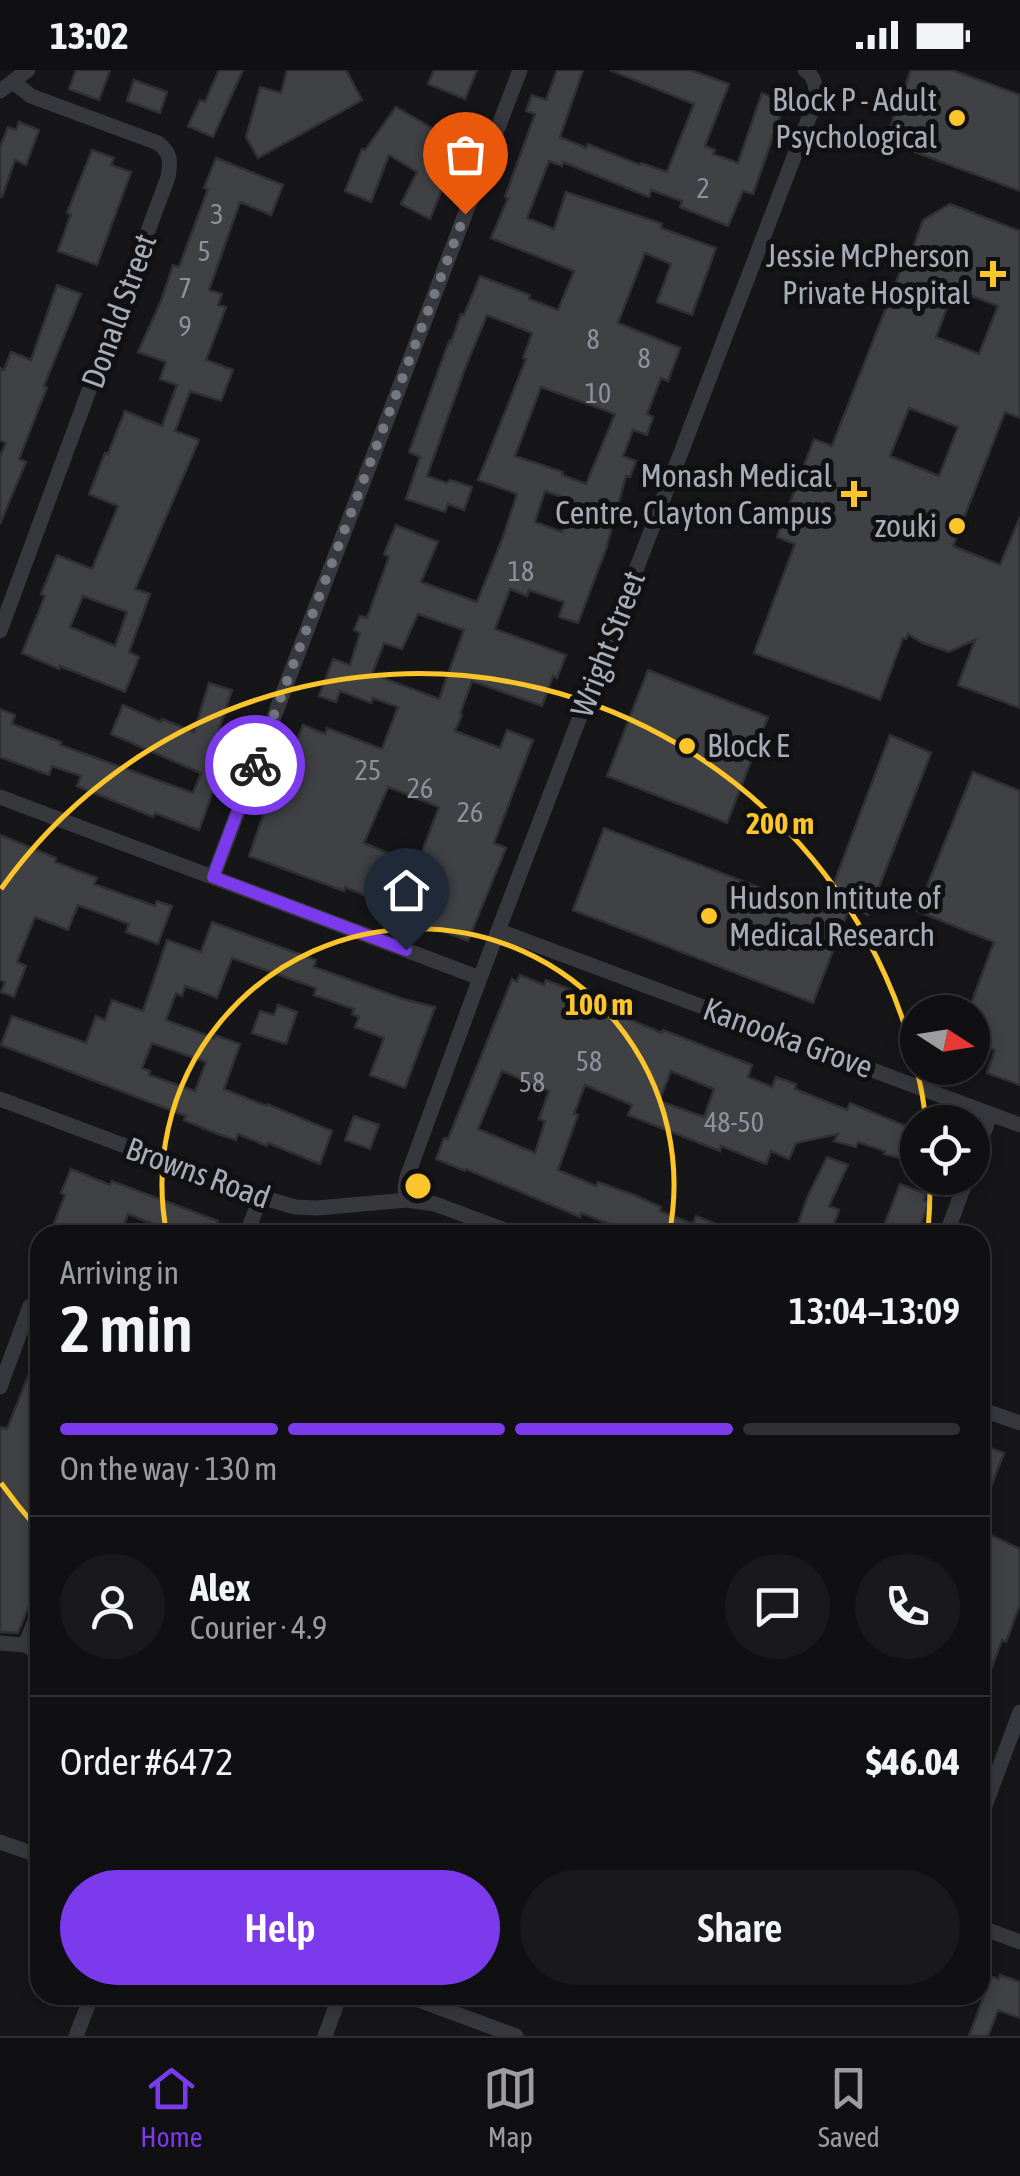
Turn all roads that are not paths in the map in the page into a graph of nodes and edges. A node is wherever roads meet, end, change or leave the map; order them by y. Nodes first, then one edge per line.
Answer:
1 (28, 70) edge
2 (520, 70) edge
3 (805, 70) edge
4 (6, 86) edge
5 (0, 632) edge
6 (0, 797) edge
7 (213, 877) junction
8 (499, 931) junction
9 (480, 978) junction
10 (0, 1100) edge
11 (991, 1114) joint
12 (1020, 1125) edge
13 (961, 1195) edge
14 (260, 1197) junction
15 (407, 1200) junction
16 (250, 1225) edge
17 (491, 1225) edge
18 (950, 1225) edge
19 (30, 1306) edge
20 (0, 1387) edge
21 (990, 1412) edge
22 (1020, 1424) edge
23 (0, 1643) edge
24 (30, 1649) edge
25 (1020, 1712) edge
26 (990, 1792) edge
27 (0, 1842) edge
28 (30, 1852) edge
29 (990, 1931) edge
30 (1020, 1942) edge
31 (88, 2005) edge
32 (336, 2005) edge
33 (431, 2005) edge
34 (476, 2022) junction
35 (76, 2036) edge
36 (325, 2036) edge
37 (496, 2036) edge
38 (516, 2036) edge

1 - 4 street
2 - 7 street
3 - 8 street, Wright Street
4 - 5 street, Donald Street
6 - 7 street
7 - 9 street
8 - 9 street, Wright Street
8 - 11 street, Kanooka Grove
9 - 15 street, Wright Street
10 - 14 street, Browns Road
11 - 12 street, Kanooka Grove
13 - 18 street
14 - 15 street, Browns Road
14 - 16 street
15 - 17 street, Browns Road
19 - 20 street
21 - 22 street
23 - 24 street
25 - 26 street
27 - 28 street
29 - 30 street
31 - 35 street
32 - 36 street
33 - 34 street
34 - 37 street
34 - 38 street

